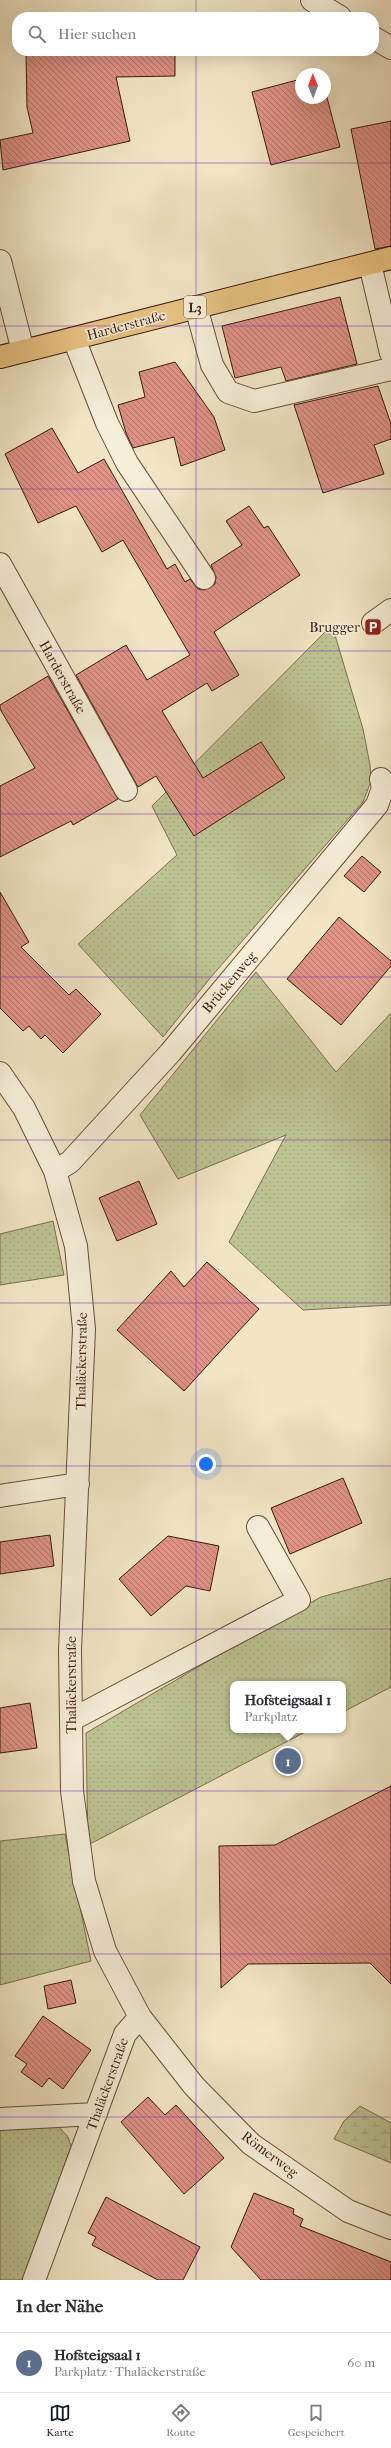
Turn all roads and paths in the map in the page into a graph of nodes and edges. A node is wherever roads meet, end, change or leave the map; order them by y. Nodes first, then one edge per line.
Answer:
1 (312, 0) edge
2 (332, 12) edge
3 (379, 41) edge
4 (391, 48) edge
5 (391, 258) edge
6 (0, 261) edge
7 (370, 264) junction
8 (196, 307) junction
9 (74, 339) junction
10 (23, 351) junction
11 (391, 353) edge
12 (0, 357) edge
13 (391, 369) edge
14 (0, 564) edge
15 (204, 578) dead end
16 (391, 610) edge
17 (373, 623) dead end
18 (381, 779) dead end
19 (126, 790) dead end
20 (0, 1073) edge
21 (55, 1171) junction
22 (78, 1484) junction
23 (0, 1496) edge
24 (258, 1528) dead end
25 (71, 1720) junction
26 (140, 2017) junction
27 (96, 2114) junction
28 (0, 2119) edge
29 (391, 2228) edge
30 (34, 2280) edge

1 - 2 street
3 - 4 street
5 - 7 main road, Harderstraße / L3
6 - 10 street
7 - 8 main road, Harderstraße / L3
7 - 11 street
8 - 9 main road, Harderstraße / L3
8 - 13 street
9 - 10 main road, Harderstraße / L3
9 - 15 street
10 - 12 main road, Harderstraße / L3
14 - 19 street, Harderstraße
16 - 17 street
18 - 21 street, Brückenweg
20 - 21 street, Thaläckerstraße
21 - 22 street, Thaläckerstraße
22 - 23 street
22 - 25 street, Thaläckerstraße
24 - 25 street
25 - 26 street, Thaläckerstraße
26 - 27 street, Thaläckerstraße
26 - 29 street, Römerweg
27 - 28 street
27 - 30 street, Thaläckerstraße

